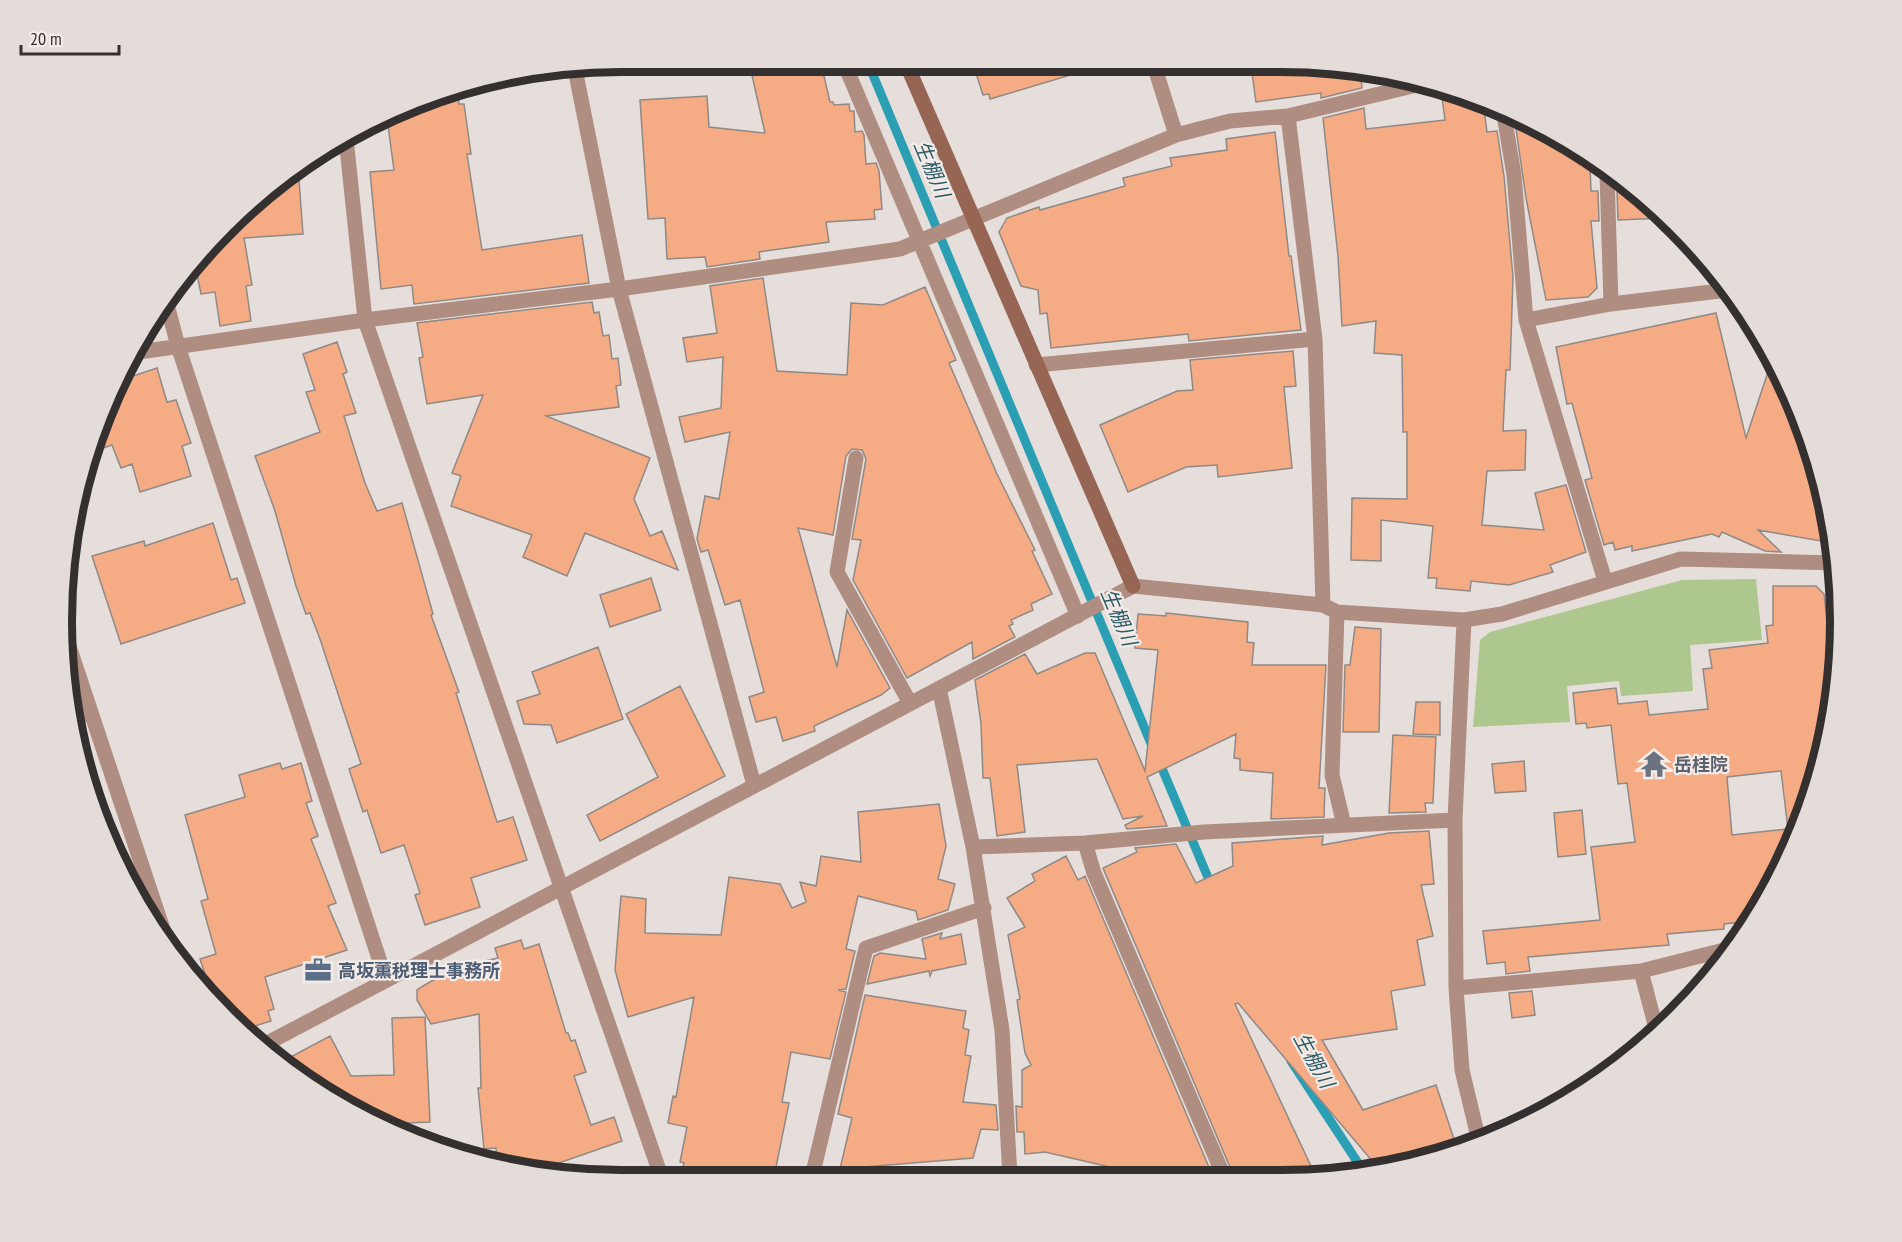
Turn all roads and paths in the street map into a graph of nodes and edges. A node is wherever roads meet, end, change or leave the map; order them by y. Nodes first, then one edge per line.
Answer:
1 (848, 72) edge
2 (910, 72) edge
3 (1156, 72) edge
4 (576, 74) edge
5 (1407, 87) edge
6 (1288, 116) junction
7 (1505, 120) edge
8 (1176, 135) junction
9 (347, 146) edge
10 (1607, 180) edge
11 (973, 216) junction
12 (922, 239) junction
13 (619, 289) junction
14 (1720, 291) edge
15 (1611, 304) junction
16 (169, 311) edge
17 (365, 320) junction
18 (1526, 320) junction
19 (1315, 339) junction
20 (178, 346) junction
21 (143, 351) edge
22 (1036, 365) junction
23 (856, 458) dead end
24 (1827, 564) edge
25 (1605, 581) junction
26 (1133, 586) junction
27 (1323, 605) junction
28 (1337, 612) junction
29 (1082, 614) junction
30 (1464, 620) junction
31 (75, 676) edge
32 (939, 688) junction
33 (910, 703) junction
34 (83, 715) edge
35 (754, 785) junction
36 (1455, 820) junction
37 (1344, 825) junction
38 (1086, 843) junction
39 (973, 847) junction
40 (561, 889) junction
41 (984, 908) junction
42 (156, 912) edge
43 (1720, 951) edge
44 (1641, 971) junction
45 (386, 981) junction
46 (1456, 988) junction
47 (1655, 1023) edge
48 (269, 1042) edge
49 (1477, 1133) edge
50 (659, 1170) edge
51 (814, 1170) edge
52 (1010, 1170) edge
53 (1221, 1170) edge

1 - 12 street
2 - 11 street
3 - 8 street
4 - 13 street
5 - 6 street
6 - 8 street
6 - 19 street
7 - 18 street
8 - 11 street
9 - 17 street
10 - 15 street
11 - 12 street
11 - 22 street
12 - 13 street
12 - 29 street
13 - 17 street
13 - 35 street
14 - 15 street
15 - 18 street
16 - 20 street
17 - 20 street
17 - 40 street
18 - 25 street
19 - 22 street
19 - 27 street
20 - 21 street
20 - 45 street
22 - 26 street
23 - 33 street
24 - 25 street
25 - 30 street
26 - 27 street
26 - 29 street
27 - 28 street
28 - 30 street
28 - 37 street
29 - 32 street
30 - 36 street
31 - 34 street
32 - 33 street
32 - 39 street
33 - 35 street
34 - 42 street
35 - 40 street
36 - 37 street
36 - 46 street
37 - 38 street
38 - 39 street
38 - 53 street
39 - 41 street
40 - 45 street
40 - 50 street
41 - 51 street
41 - 52 street
43 - 44 street
44 - 46 street
44 - 47 street
45 - 48 street
46 - 49 street

